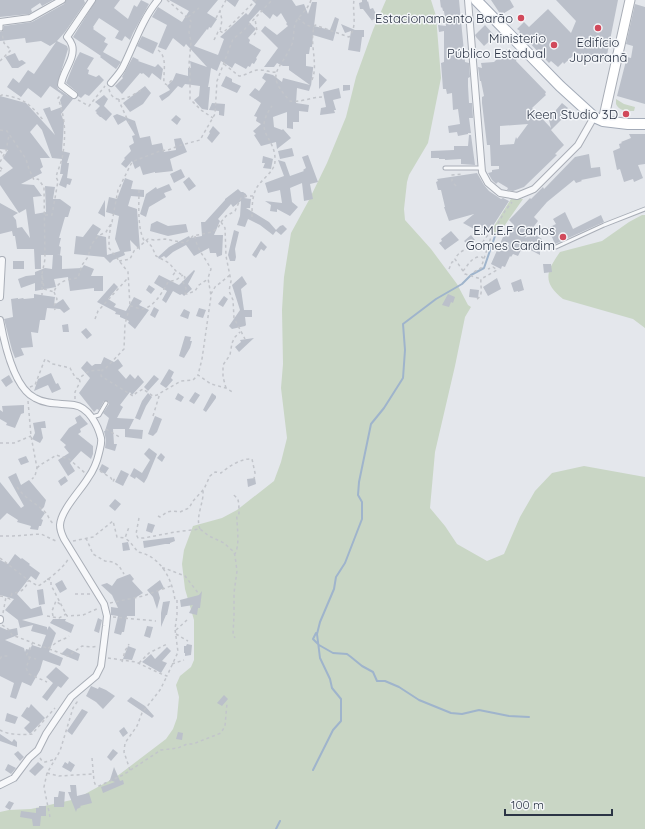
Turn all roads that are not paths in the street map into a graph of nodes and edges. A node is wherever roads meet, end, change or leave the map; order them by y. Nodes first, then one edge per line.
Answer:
1 (62, 0) edge
2 (92, 0) edge
3 (158, 0) edge
4 (468, 0) edge
5 (476, 0) edge
6 (630, 0) edge
7 (0, 24) edge
8 (112, 83) road end
9 (74, 95) road end
10 (596, 121) junction
11 (645, 124) edge
12 (445, 168) dead end
13 (481, 168) junction
14 (645, 208) edge
15 (556, 247) dead end
16 (2, 260) dead end
17 (0, 297) edge
18 (0, 320) edge
19 (106, 403) dead end
20 (92, 417) junction
21 (0, 785) edge

1 - 7 street
2 - 9 street
3 - 8 street
4 - 13 street
5 - 10 main road
6 - 10 main road
10 - 11 main road
10 - 13 street
12 - 13 lane
14 - 15 lane
16 - 17 street
18 - 20 street
19 - 20 lane
20 - 21 street

